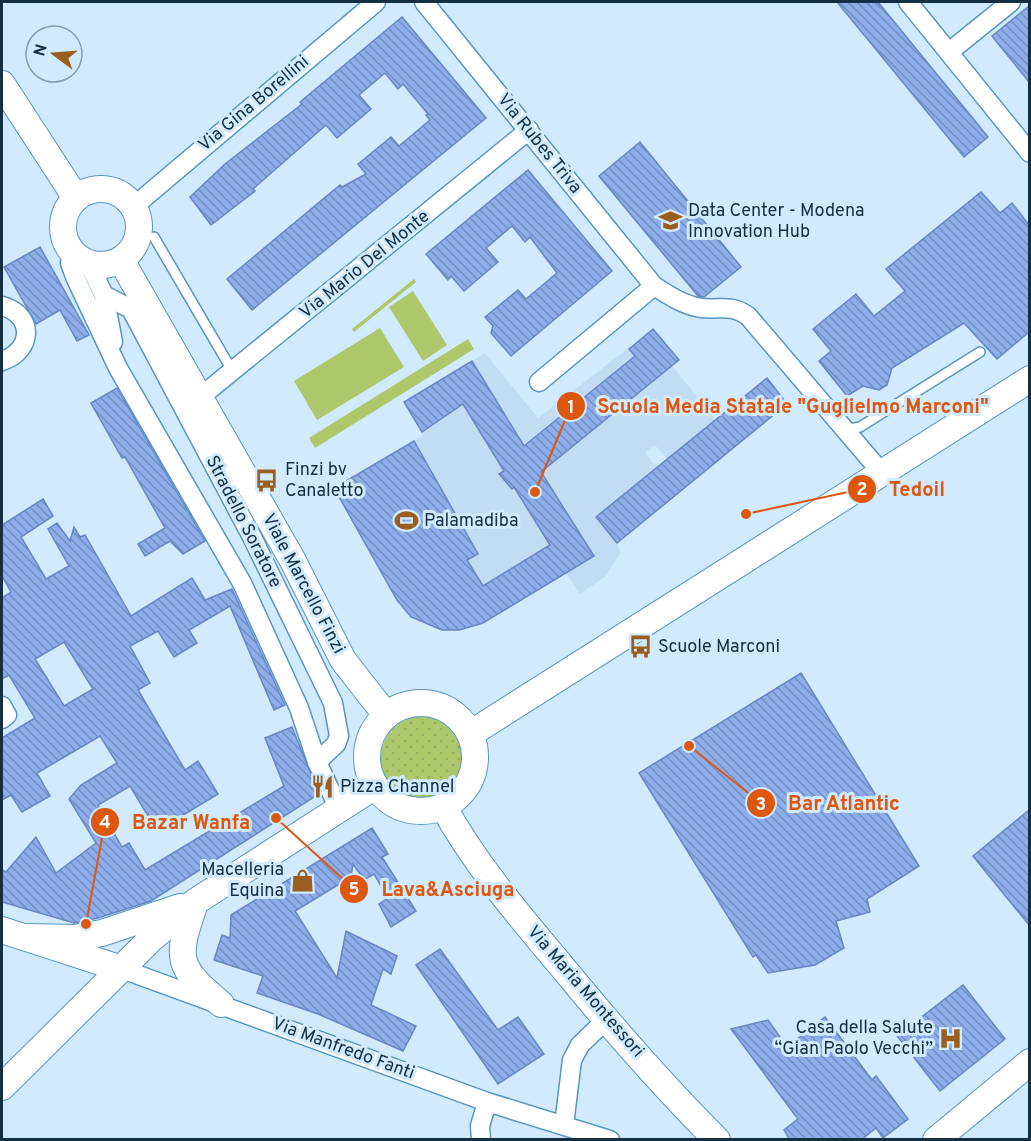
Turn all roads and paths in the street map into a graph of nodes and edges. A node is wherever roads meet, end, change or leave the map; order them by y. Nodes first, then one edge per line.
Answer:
1 (375, 2) edge
2 (424, 2) edge
3 (908, 2) edge
4 (1011, 2) edge
5 (949, 52) junction
6 (2, 84) edge
7 (529, 130) junction
8 (1029, 153) edge
9 (76, 198) junction
10 (133, 207) junction
11 (154, 237) dead end
12 (81, 259) junction
13 (121, 260) junction
14 (654, 286) junction
15 (104, 295) junction
16 (2, 306) edge
17 (980, 352) dead end
18 (2, 361) edge
19 (118, 368) junction
20 (234, 372) junction
21 (1029, 379) edge
22 (538, 382) dead end
23 (199, 398) junction
24 (844, 430) junction
25 (881, 472) junction
26 (2, 706) edge
27 (386, 715) junction
28 (2, 719) edge
29 (470, 734) junction
30 (317, 762) junction
31 (375, 786) junction
32 (443, 806) junction
33 (339, 809) junction
34 (195, 902) junction
35 (2, 930) edge
36 (29, 937) junction
37 (122, 969) junction
38 (221, 1004) junction
39 (606, 1020) junction
40 (1029, 1062) edge
41 (2, 1087) edge
42 (487, 1102) junction
43 (564, 1125) junction
44 (481, 1140) edge
45 (610, 1140) edge
46 (717, 1140) edge
47 (936, 1140) edge

1 - 10 street, Via Gina Borellini
2 - 7 street, Via Rubes Triva
3 - 5 street
4 - 5 street
5 - 8 street
6 - 9 street
7 - 14 street, Via Rubes Triva
7 - 20 street, Via Mario Del Monte
9 - 10 street
9 - 12 street
10 - 13 street
11 - 20 lane
12 - 13 street
12 - 15 street, Stradello Soratore
12 - 19 street, Stradello Soratore
13 - 23 street, Viale Marcello Finzi
14 - 22 street
14 - 24 street
15 - 19 street, Stradello Soratore
15 - 30 street, Stradello Soratore
16 - 18 street
17 - 24 lane
19 - 30 street, Stradello Soratore
20 - 23 street, Via Mario Del Monte
21 - 25 street
23 - 27 street, Viale Marcello Finzi
24 - 25 street
25 - 29 street
26 - 28 street
27 - 29 street
27 - 31 street
29 - 32 street
30 - 33 street, Stradello Soratore
31 - 32 street
31 - 33 street
32 - 39 street, Via Maria Montessori
33 - 34 street
34 - 36 street
34 - 37 street
34 - 38 street
35 - 36 street
36 - 37 street
37 - 38 street, Via Manfredo Fanti
37 - 41 street
38 - 42 street, Via Manfredo Fanti
39 - 43 street
39 - 46 street, Via Maria Montessori
40 - 47 street
42 - 43 street, Via Manfredo Fanti
42 - 44 street
43 - 45 street, Via Manfredo Fanti

